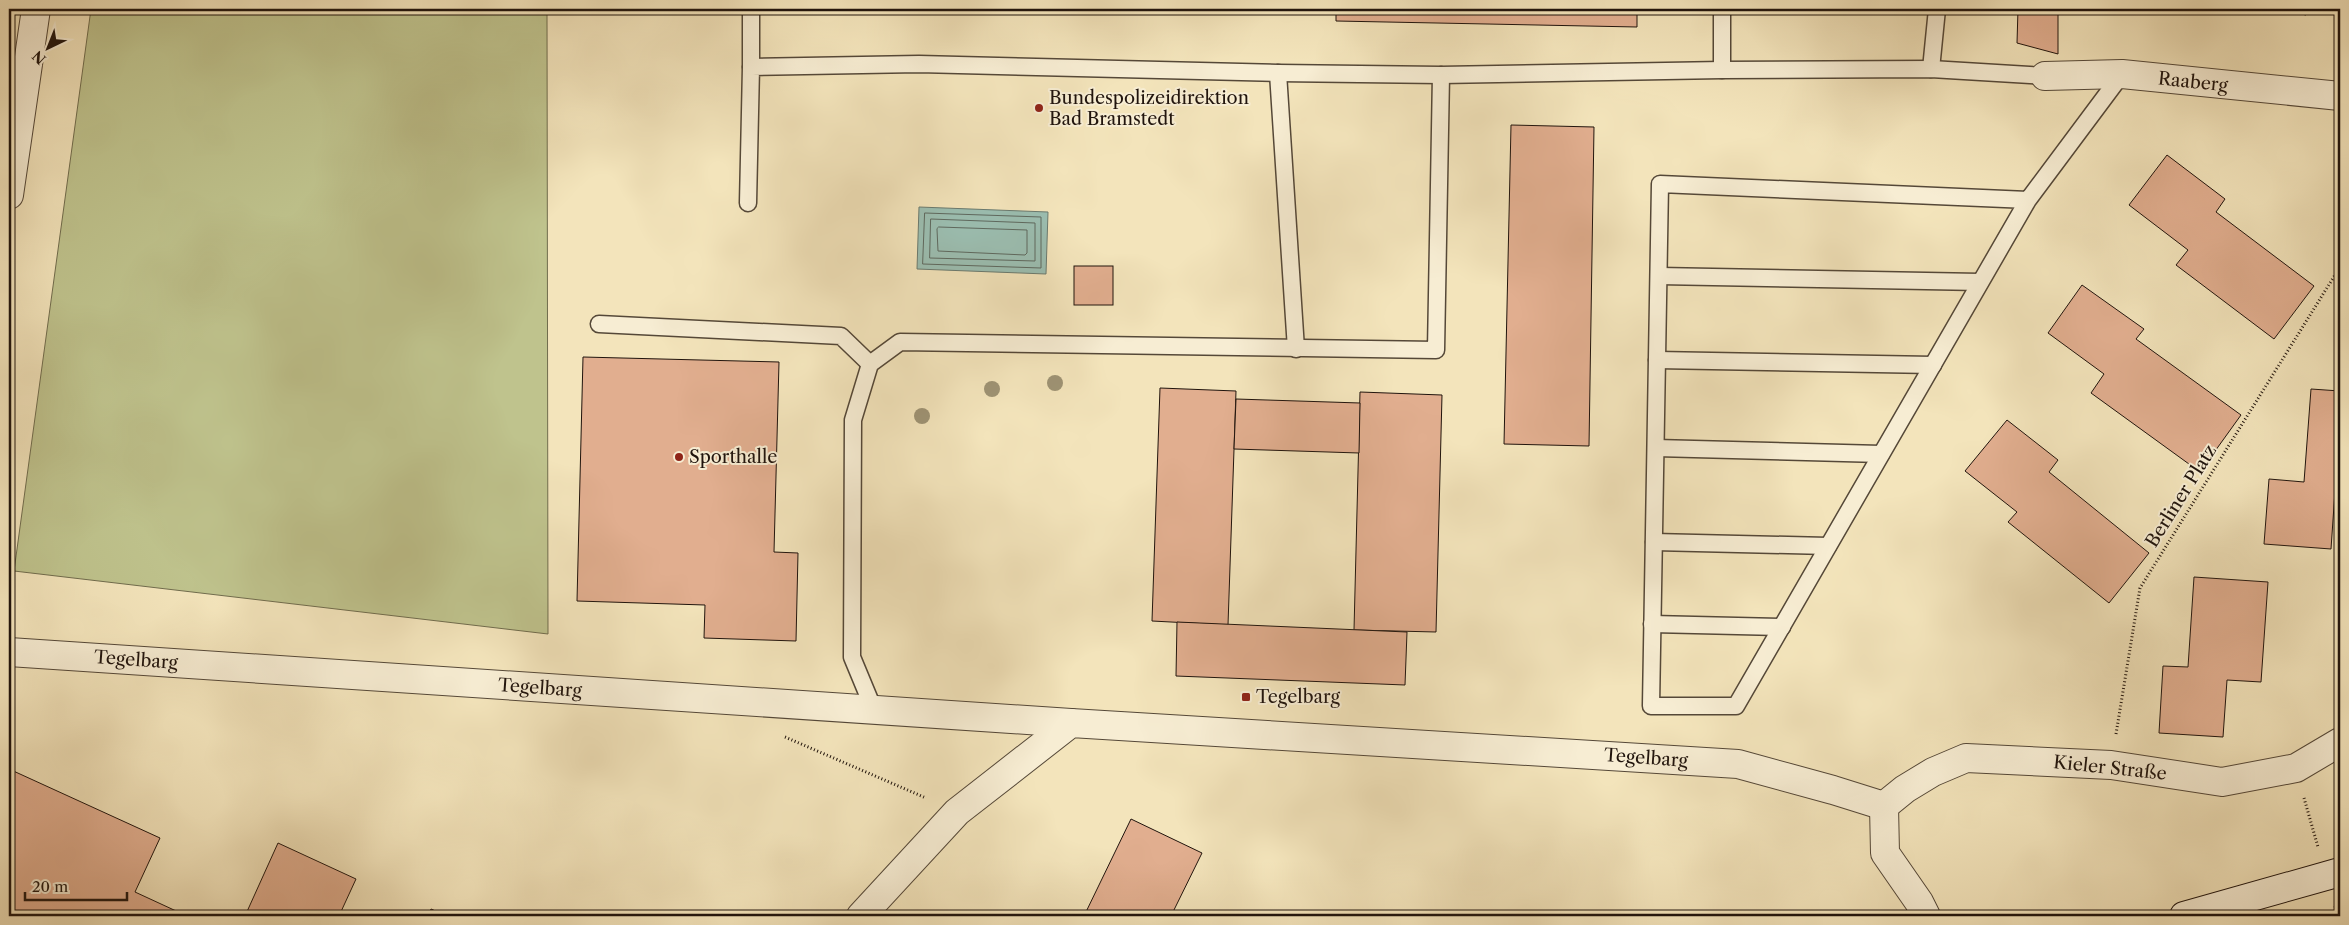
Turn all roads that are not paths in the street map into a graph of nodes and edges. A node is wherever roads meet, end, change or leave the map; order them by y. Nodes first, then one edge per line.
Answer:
1 (36, 9) edge
2 (751, 9) edge
3 (1722, 9) edge
4 (1937, 9) edge
5 (751, 67) junction
6 (1931, 69) junction
7 (1722, 70) junction
8 (1278, 73) junction
9 (2122, 74) junction
10 (1441, 76) junction
11 (2045, 76) joint
12 (2340, 96) edge
13 (9, 195) edge
14 (2028, 200) junction
15 (748, 203) dead end
16 (1659, 276) junction
17 (1980, 282) junction
18 (599, 324) dead end
19 (1296, 349) junction
20 (1657, 360) junction
21 (870, 364) junction
22 (1933, 365) junction
23 (1656, 448) junction
24 (1881, 454) junction
25 (1654, 542) junction
26 (1828, 546) junction
27 (1652, 624) junction
28 (1782, 627) junction
29 (9, 652) edge
30 (874, 710) junction
31 (1071, 723) junction
32 (2340, 742) edge
33 (1884, 806) junction
34 (2333, 874) edge
35 (862, 916) edge
36 (1926, 916) edge
37 (2184, 916) edge

1 - 13 street
2 - 5 lane
3 - 7 lane
4 - 6 lane
5 - 8 lane
5 - 15 lane
6 - 7 lane
6 - 11 lane
7 - 10 lane
8 - 10 lane
8 - 19 lane
9 - 11 street, Raaberg
9 - 12 street, Raaberg
9 - 14 lane
10 - 19 lane
14 - 16 lane
14 - 17 lane
16 - 17 lane
16 - 20 lane
17 - 22 lane
18 - 21 lane
19 - 21 lane
20 - 22 lane
20 - 23 lane
21 - 30 lane
22 - 24 lane
23 - 24 lane
23 - 25 lane
24 - 26 lane
25 - 26 lane
25 - 27 lane
26 - 28 lane
27 - 28 lane
27 - 28 lane
29 - 30 street, Tegelbarg
30 - 31 street, Tegelbarg
31 - 33 street, Tegelbarg
31 - 35 street
32 - 33 street, Kieler Straße
33 - 36 street
34 - 37 street

